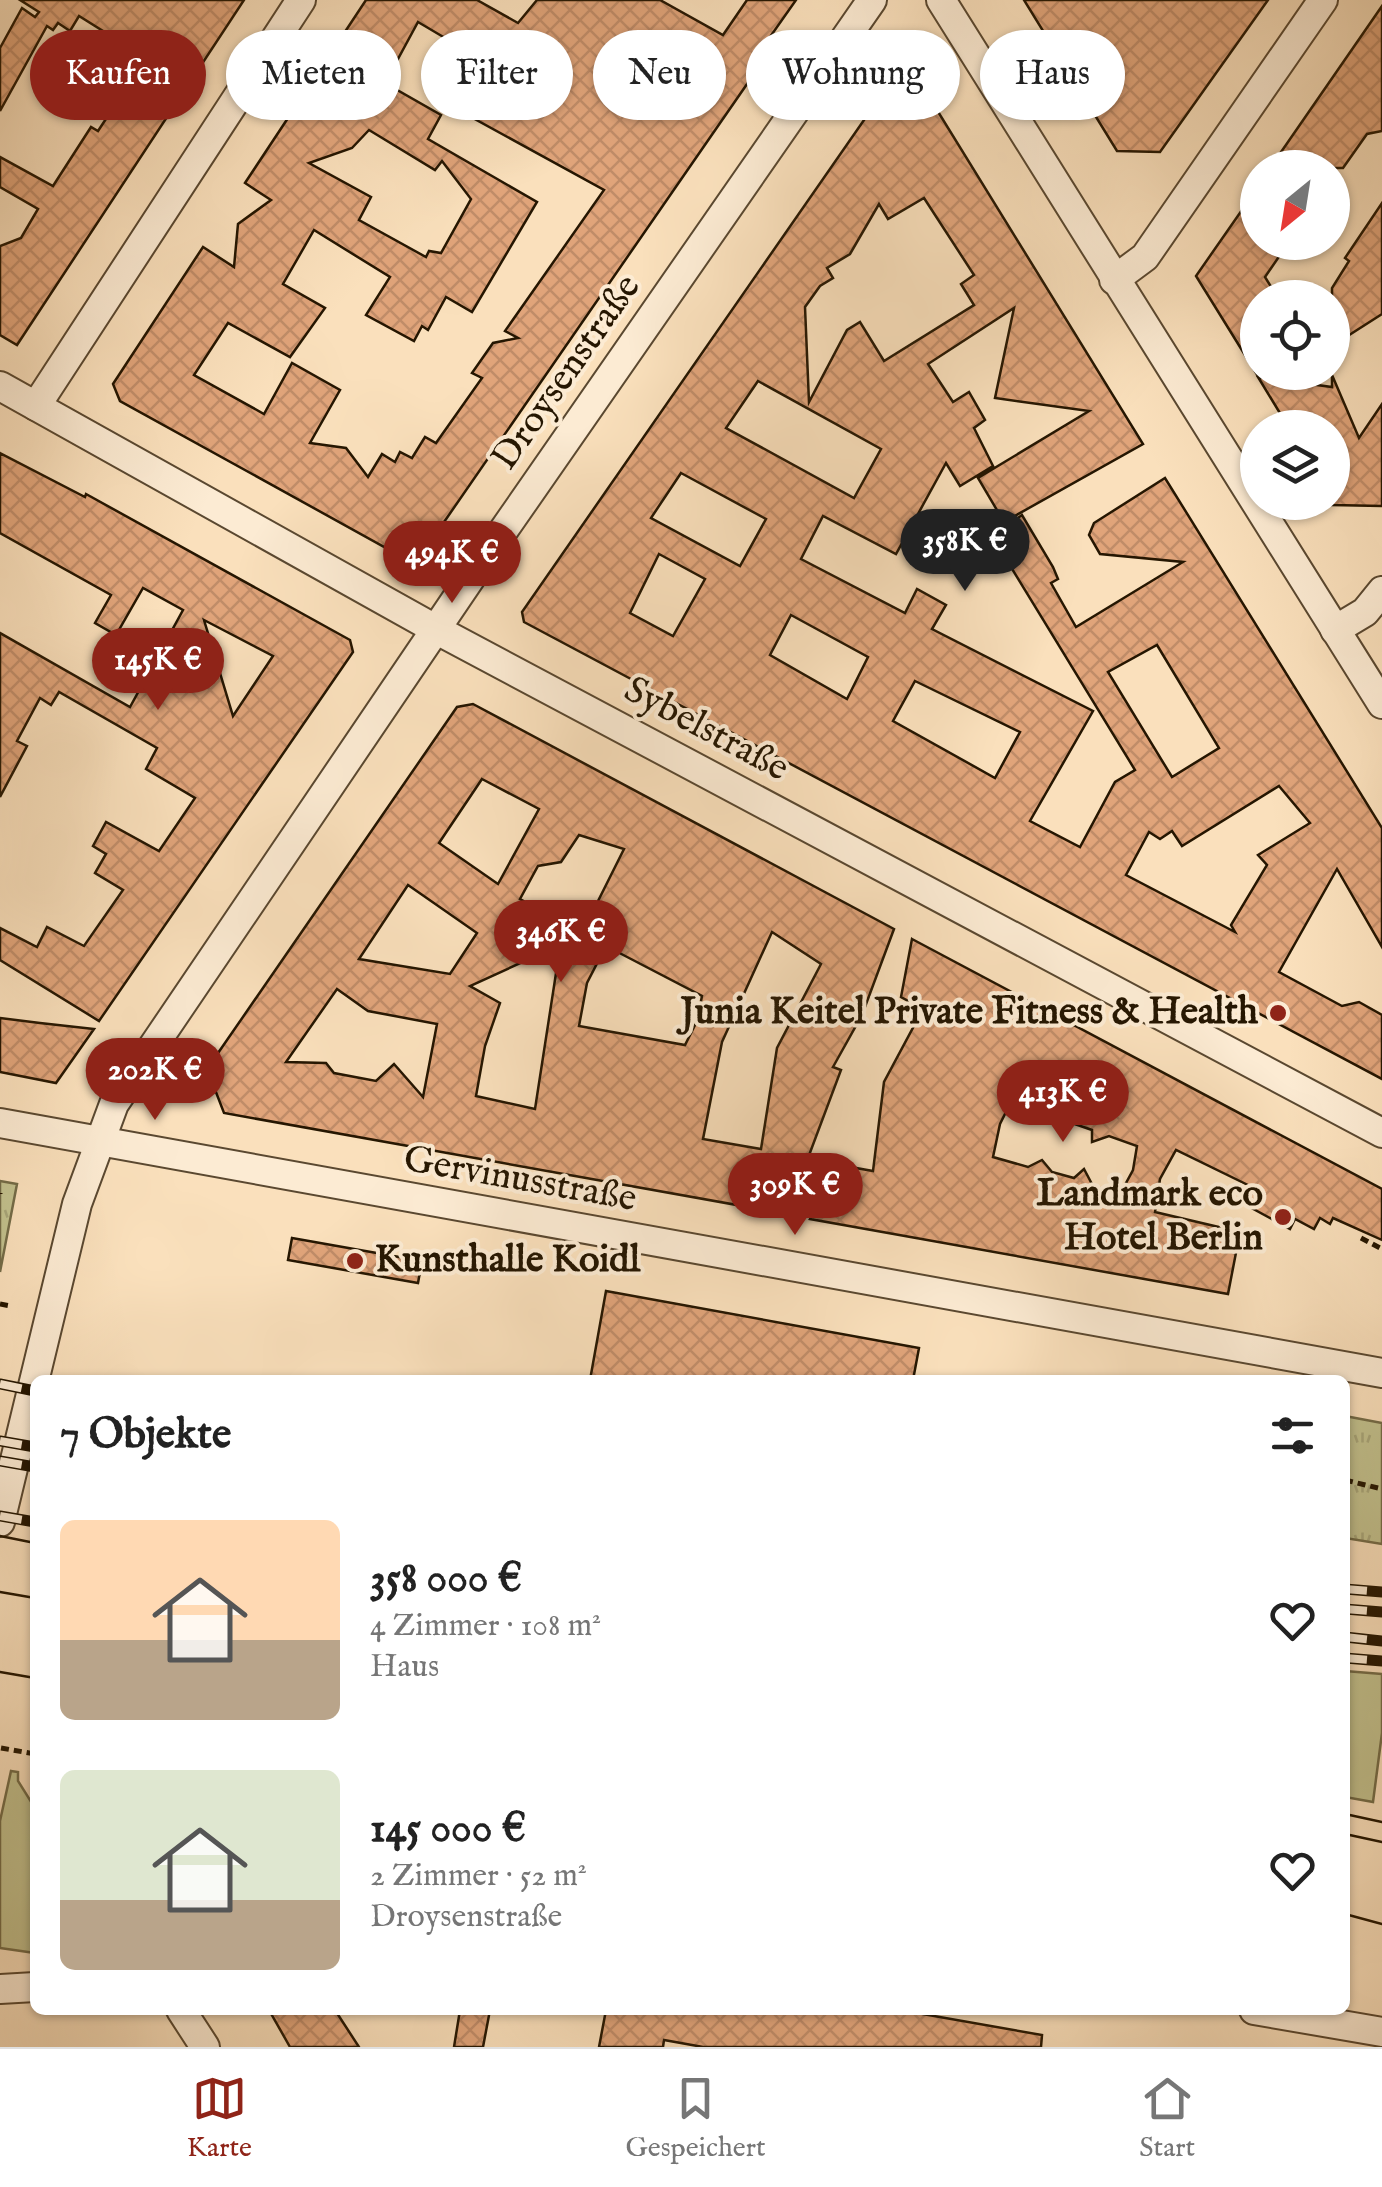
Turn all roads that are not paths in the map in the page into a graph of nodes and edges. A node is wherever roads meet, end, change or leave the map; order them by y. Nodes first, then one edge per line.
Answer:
1 (302, 0) edge
2 (872, 0) edge
3 (941, 0) edge
4 (1324, 0) edge
5 (1114, 280) junction
6 (0, 386) edge
7 (36, 406) junction
8 (1382, 591) edge
9 (437, 630) junction
10 (1335, 630) junction
11 (1382, 704) edge
12 (0, 1123) edge
13 (1382, 1132) edge
14 (97, 1141) junction
15 (1382, 1373) edge
16 (36, 1375) edge
17 (30, 1398) edge
18 (0, 1522) edge
19 (30, 1987) edge
20 (0, 1989) edge
21 (185, 2015) edge
22 (1283, 2015) edge
23 (1382, 2032) edge
24 (205, 2047) edge

1 - 7 street
2 - 9 street, Droysenstraße
3 - 5 street
4 - 5 street
5 - 10 street
6 - 7 street, Sybelstraße
7 - 9 street, Sybelstraße
8 - 10 street
9 - 13 street, Sybelstraße
9 - 14 street, Droysenstraße
10 - 11 street
12 - 14 street, Gervinusstraße
14 - 15 street, Gervinusstraße
14 - 16 street, Droysenstraße
17 - 18 street, Droysenstraße
19 - 20 street
21 - 24 street
22 - 23 street

